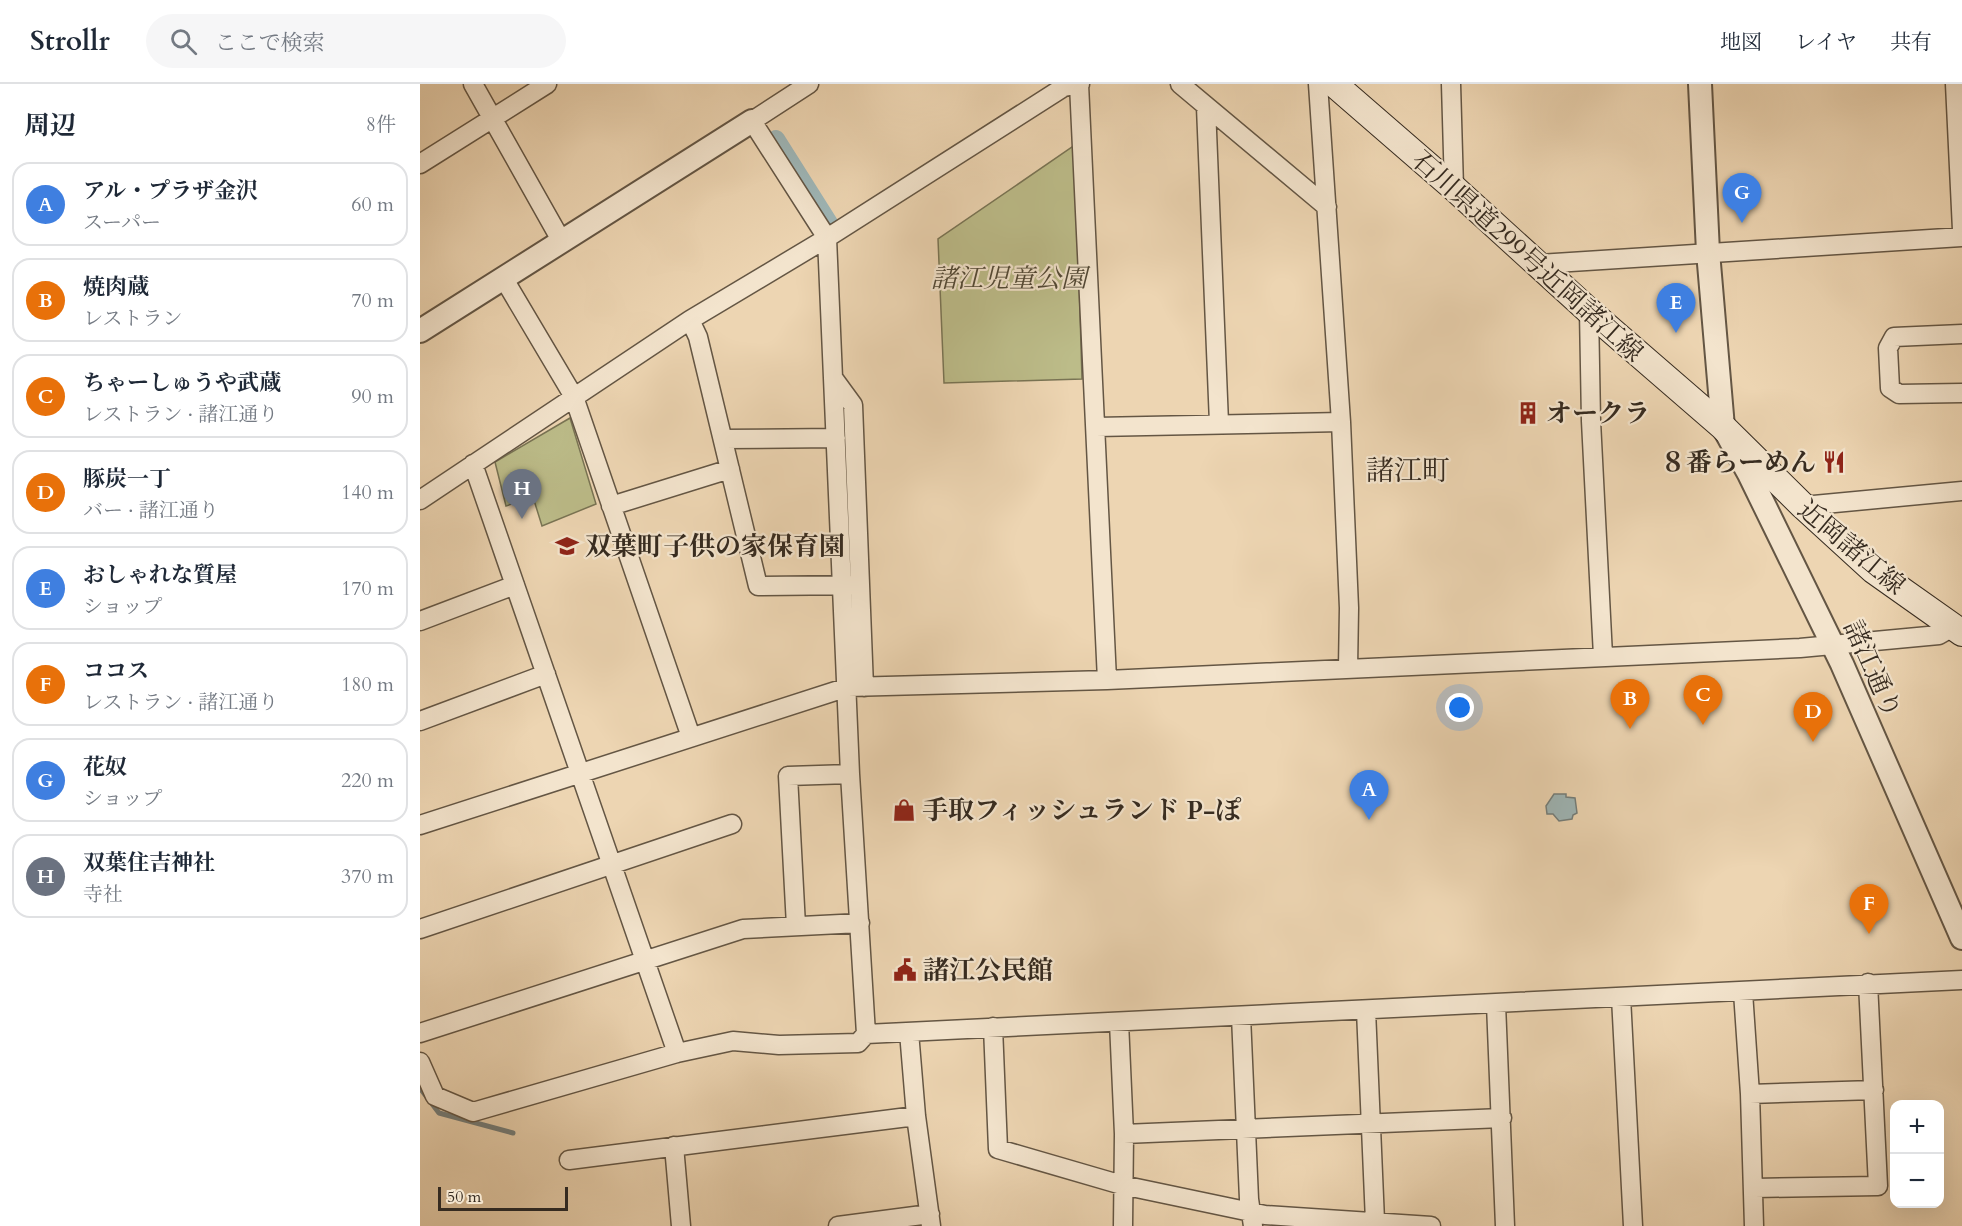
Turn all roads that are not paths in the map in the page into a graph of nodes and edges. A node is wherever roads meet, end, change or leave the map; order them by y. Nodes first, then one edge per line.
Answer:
1 (473, 84) edge
2 (547, 84) edge
3 (809, 84) edge
4 (1079, 84) edge
5 (1180, 84) edge
6 (1318, 84) edge
7 (1334, 84) edge
8 (1451, 84) edge
9 (1700, 84) edge
10 (1955, 84) edge
11 (1206, 107) junction
12 (491, 118) junction
13 (752, 121) junction
14 (420, 164) edge
15 (1454, 188) junction
16 (1327, 207) junction
17 (1962, 230) edge
18 (1962, 237) edge
19 (827, 238) junction
20 (562, 242) junction
21 (1708, 252) junction
22 (1539, 264) junction
23 (504, 279) junction
24 (1588, 311) junction
25 (690, 320) junction
26 (420, 331) edge
27 (1962, 334) edge
28 (834, 379) junction
29 (1962, 393) edge
30 (574, 397) junction
31 (1341, 422) junction
32 (1219, 423) junction
33 (1096, 427) junction
34 (1723, 427) junction
35 (836, 438) junction
36 (723, 439) junction
37 (473, 464) junction
38 (730, 469) junction
39 (1962, 491) edge
40 (420, 500) edge
41 (611, 506) junction
42 (1803, 506) junction
43 (848, 522) junction
44 (515, 585) junction
45 (851, 585) junction
46 (420, 621) edge
47 (1957, 630) edge
48 (1832, 645) junction
49 (1604, 656) junction
50 (1348, 668) junction
51 (546, 674) junction
52 (1107, 680) junction
53 (856, 687) junction
54 (420, 721) edge
55 (691, 737) junction
56 (580, 772) junction
57 (850, 774) junction
58 (732, 824) dead end
59 (420, 825) edge
60 (612, 864) junction
61 (860, 922) junction
62 (796, 926) junction
63 (420, 929) edge
64 (1962, 938) edge
65 (645, 961) junction
66 (1962, 980) edge
67 (1868, 983) junction
68 (1743, 992) junction
69 (1622, 997) junction
70 (1496, 1004) junction
71 (1366, 1010) junction
72 (1241, 1016) junction
73 (1119, 1022) junction
74 (993, 1027) junction
75 (909, 1032) junction
76 (420, 1033) edge
77 (866, 1034) junction
78 (677, 1053) junction
79 (420, 1062) edge
80 (1874, 1090) junction
81 (1750, 1094) junction
82 (916, 1116) junction
83 (1502, 1118) junction
84 (1372, 1125) junction
85 (1246, 1129) junction
86 (1124, 1134) junction
87 (674, 1146) junction
88 (569, 1160) dead end
89 (1122, 1185) junction
90 (1755, 1188) junction
91 (1252, 1219) edge
92 (930, 1220) edge
93 (1375, 1221) junction
94 (681, 1226) edge
95 (838, 1226) edge
96 (1123, 1226) edge
97 (1431, 1226) edge
98 (1505, 1226) edge
99 (1633, 1226) edge
100 (1754, 1226) edge

1 - 12 street
2 - 12 street
3 - 13 street
4 - 19 street
4 - 33 street
5 - 11 street
6 - 16 street
7 - 15 main road, 石川県道299号近岡諸江線
8 - 15 street
9 - 21 street
10 - 17 street
11 - 16 street
11 - 32 street
12 - 14 street
12 - 20 street
13 - 19 street
13 - 20 street
15 - 22 main road, 石川県道299号近岡諸江線
16 - 31 street
18 - 21 street
19 - 25 street
19 - 28 street
20 - 23 street
21 - 22 street
21 - 34 street
22 - 24 main road, 石川県道299号近岡諸江線
23 - 26 street
23 - 30 street
24 - 34 main road, 石川県道299号近岡諸江線
24 - 49 street
25 - 30 street
25 - 36 street
27 - 29 street
28 - 35 street
28 - 43 street
30 - 37 street
30 - 41 street
31 - 32 street
31 - 50 street
32 - 33 street
33 - 52 street
34 - 42 main road, 近岡諸江線
34 - 48 street, 諸江通り
35 - 36 street
35 - 43 street
36 - 38 street
37 - 40 street
37 - 44 street
38 - 41 street
38 - 45 street
39 - 42 street
41 - 55 street
42 - 47 main road, 近岡諸江線
43 - 45 street
44 - 46 street
44 - 51 street
45 - 53 street
47 - 48 street
48 - 49 street
48 - 64 street, 諸江通り
49 - 50 street
50 - 52 street
51 - 54 street
51 - 56 street
52 - 53 street
53 - 55 street
53 - 57 street
55 - 56 street
56 - 59 street
56 - 60 street
57 - 61 street
57 - 62 street
58 - 60 street
60 - 63 street
60 - 65 street
61 - 62 street
61 - 77 street
62 - 65 street
65 - 76 street
65 - 78 street
66 - 67 street
67 - 68 street
67 - 80 street
68 - 69 street
68 - 81 street
69 - 70 street
69 - 99 street
70 - 71 street
70 - 83 street
71 - 72 street
71 - 84 street
72 - 73 street
72 - 85 street
73 - 74 street
73 - 86 street
74 - 75 street
74 - 89 street
75 - 77 street
75 - 82 street
77 - 78 street
78 - 79 street
80 - 81 street
80 - 90 street
81 - 90 street
82 - 87 street
82 - 92 street
83 - 84 street
83 - 98 street
84 - 85 street
84 - 93 street
85 - 86 street
85 - 91 street
86 - 89 street
87 - 88 street
87 - 94 street
89 - 91 street
89 - 96 street
90 - 100 street
91 - 93 street
92 - 95 street
93 - 97 street

